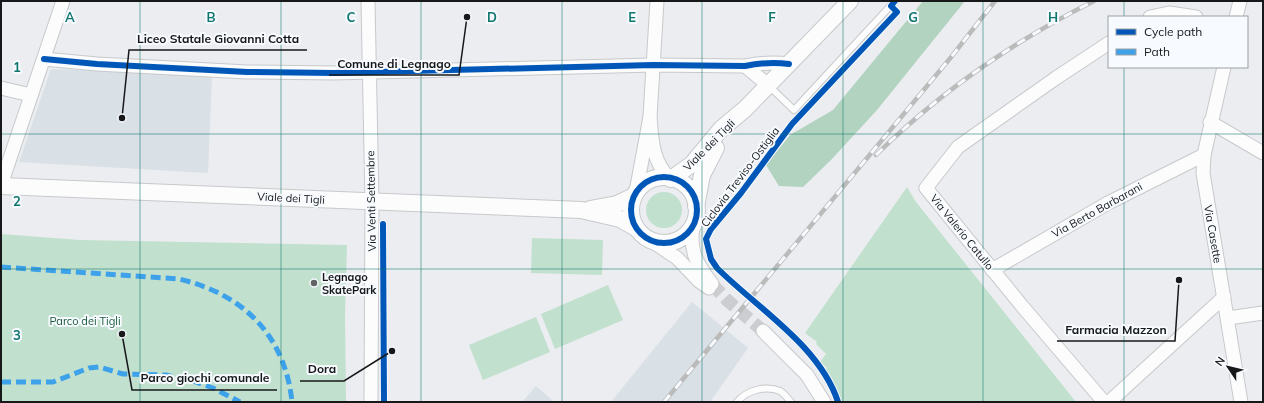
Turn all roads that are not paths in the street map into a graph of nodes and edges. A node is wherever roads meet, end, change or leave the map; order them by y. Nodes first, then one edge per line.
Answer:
1 (63, 1) edge
2 (368, 1) edge
3 (657, 1) edge
4 (850, 1) edge
5 (895, 1) edge
6 (1240, 1) edge
7 (1155, 16) edge
8 (1189, 16) edge
9 (1236, 16) edge
10 (1108, 44) edge
11 (44, 59) junction
12 (788, 64) junction
13 (653, 65) junction
14 (745, 66) junction
15 (1224, 68) edge
16 (368, 72) junction
17 (768, 85) junction
18 (1, 88) edge
19 (31, 95) junction
20 (745, 109) junction
21 (650, 117) junction
22 (1210, 122) junction
23 (1263, 153) edge
24 (1204, 155) junction
25 (670, 178) junction
26 (2, 186) edge
27 (635, 194) junction
28 (372, 202) junction
29 (696, 206) junction
30 (581, 210) junction
31 (692, 225) junction
32 (636, 228) junction
33 (650, 240) junction
34 (992, 270) junction
35 (1224, 297) junction
36 (1263, 313) edge
37 (1228, 318) junction
38 (763, 331) tunnel mouth
39 (1240, 401) edge
40 (371, 402) edge
41 (737, 402) edge
42 (791, 402) edge
43 (824, 402) edge
44 (1104, 402) edge
45 (1109, 402) edge

1 - 11 street
2 - 16 street, Via Venti Settembre
3 - 13 street
4 - 12 street, Viale dei Tigli
5 - 17 lane
6 - 9 street
7 - 8 street
10 - 34 street, Via Valerio Catullo
11 - 16 street
11 - 19 street
12 - 14 street
12 - 17 street, Viale dei Tigli
13 - 14 street
13 - 16 street
13 - 21 street
14 - 17 street
15 - 22 street, Via Casette
16 - 28 street, Via Venti Settembre
17 - 20 street, Viale dei Tigli
18 - 19 street
19 - 26 street
20 - 25 street, Viale dei Tigli
20 - 29 street, Viale dei Tigli
21 - 25 street
21 - 27 street
22 - 23 street
22 - 24 street, Via Casette
24 - 34 street, Via Berto Barbarani
24 - 35 street, Via Casette
25 - 27 street, Viale dei Tigli
25 - 29 street, Viale dei Tigli
26 - 28 street, Viale dei Tigli
27 - 30 street, Viale dei Tigli
27 - 32 street
28 - 30 street, Viale dei Tigli
28 - 40 street, Via Venti Settembre
29 - 31 street, Viale dei Tigli
30 - 32 street, Viale dei Tigli
31 - 33 street
31 - 33 street
32 - 33 street, Viale dei Tigli
34 - 44 street, Via Valerio Catullo
35 - 37 street, Via Casette
35 - 45 street
36 - 37 street
37 - 39 street, Via Casette
38 - 43 street
41 - 42 lane

